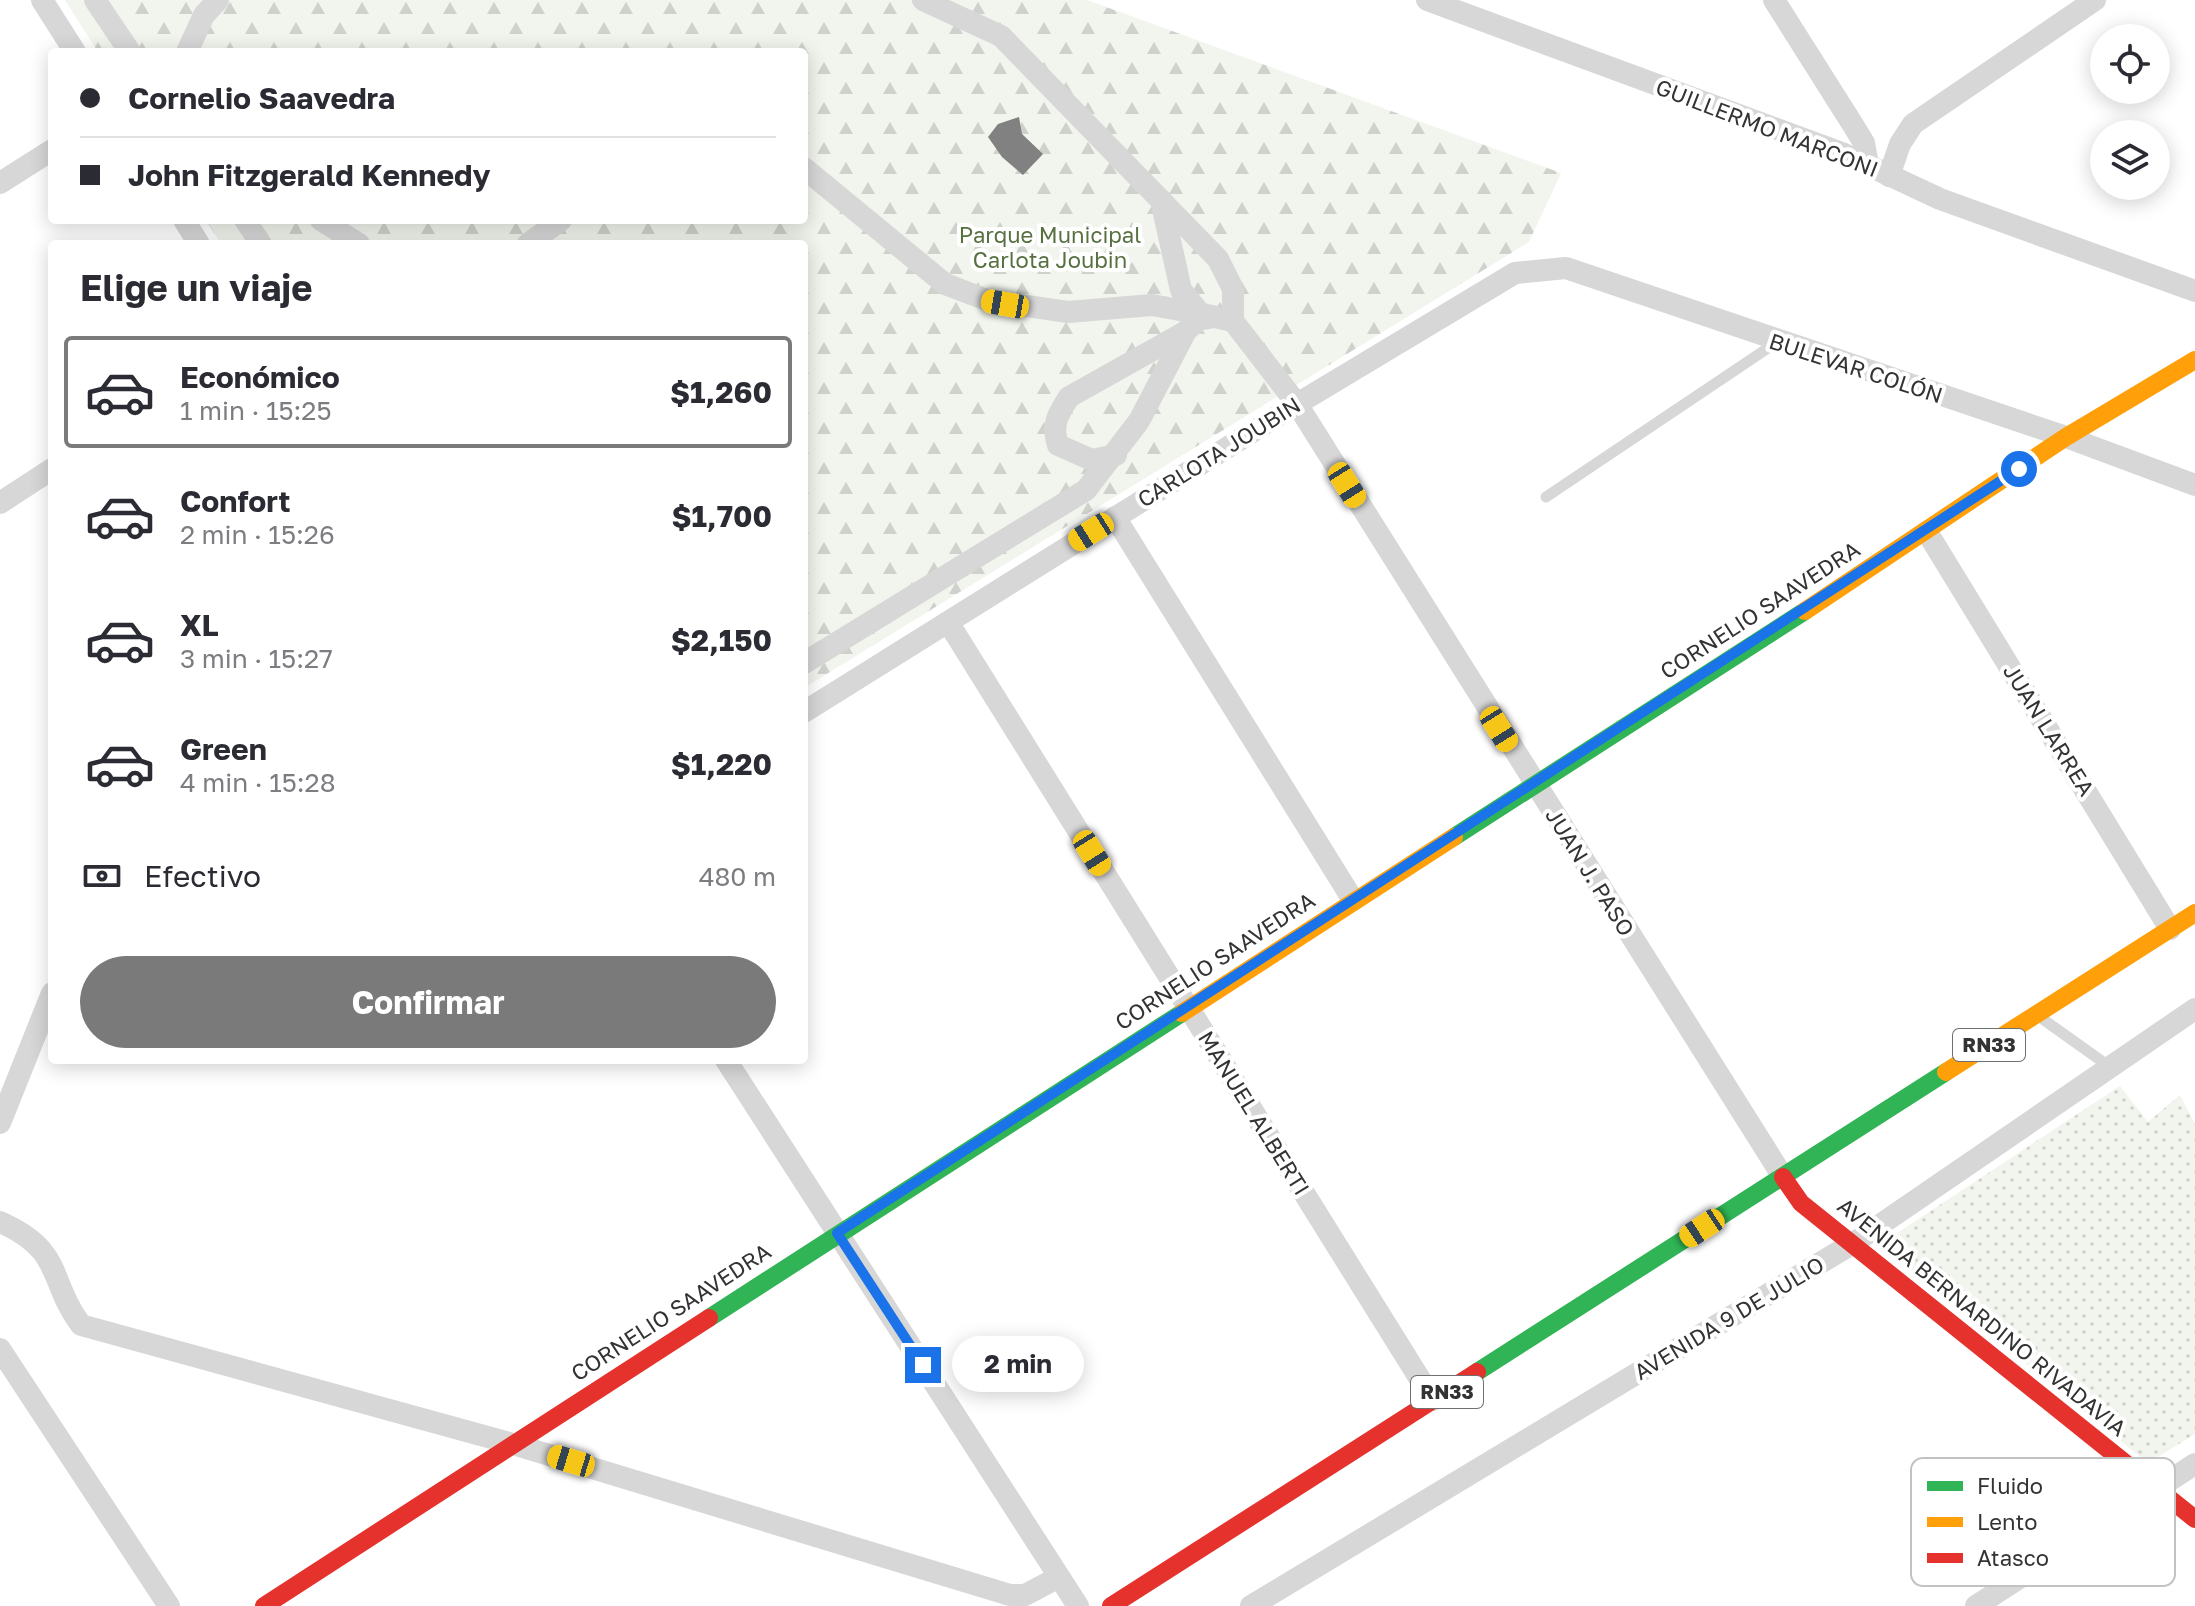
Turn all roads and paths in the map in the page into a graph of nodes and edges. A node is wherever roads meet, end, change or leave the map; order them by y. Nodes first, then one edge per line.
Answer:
1 (42, 0) edge
2 (95, 0) edge
3 (218, 0) edge
4 (923, 0) edge
5 (1427, 0) edge
6 (1774, 0) edge
7 (2095, 0) edge
8 (72, 48) edge
9 (127, 48) edge
10 (189, 48) edge
11 (48, 153) edge
12 (1868, 164) junction
13 (808, 171) edge
14 (1889, 176) junction
15 (0, 183) edge
16 (1161, 198) junction
17 (327, 224) edge
18 (556, 224) edge
19 (353, 240) edge
20 (534, 240) edge
21 (1515, 273) joint
22 (2195, 291) edge
23 (1215, 317) junction
24 (1186, 331) junction
25 (1777, 342) junction
26 (2195, 360) edge
27 (1297, 404) junction
28 (2066, 437) junction
29 (1116, 455) junction
30 (48, 472) edge
31 (2195, 485) edge
32 (1546, 497) dead end
33 (0, 503) edge
34 (1115, 517) junction
35 (1927, 532) junction
36 (948, 622) junction
37 (808, 661) edge
38 (808, 710) edge
39 (1533, 783) junction
40 (1353, 900) junction
41 (2195, 913) edge
42 (2170, 929) junction
43 (48, 1003) edge
44 (1188, 1007) junction
45 (2195, 1009) edge
46 (2037, 1015) junction
47 (729, 1064) edge
48 (2110, 1067) junction
49 (0, 1123) edge
50 (1783, 1177) junction
51 (0, 1222) edge
52 (837, 1233) junction
53 (1855, 1242) junction
54 (0, 1349) edge
55 (1433, 1400) junction
56 (513, 1444) junction
57 (2121, 1458) edge
58 (2195, 1464) edge
59 (2175, 1476) edge
60 (2175, 1502) edge
61 (2195, 1519) edge
62 (1059, 1577) junction
63 (2006, 1586) edge
64 (1134, 1600) edge
65 (169, 1606) edge
66 (264, 1606) edge
67 (1078, 1606) edge
68 (1111, 1606) edge
69 (1251, 1606) edge
70 (1976, 1606) edge

1 - 8 street
2 - 9 street
3 - 10 street
4 - 16 street
5 - 12 street, GUILLERMO MARCONI
6 - 12 street
7 - 14 street
11 - 15 street
12 - 14 street, GUILLERMO MARCONI
13 - 23 street
14 - 22 street, GUILLERMO MARCONI
16 - 23 street, JUAN J. PASO
16 - 23 street
17 - 19 street
18 - 20 street
21 - 25 street, BULEVAR COLÓN
21 - 27 street, CARLOTA JOUBIN
23 - 24 street
23 - 27 street, JUAN J. PASO
24 - 29 street
24 - 29 street
25 - 28 street, BULEVAR COLÓN
25 - 32 lane
26 - 28 main road, CORNELIO SAAVEDRA
27 - 34 street, CARLOTA JOUBIN
27 - 39 street, JUAN J. PASO
28 - 31 street, BULEVAR COLÓN
28 - 35 main road, CORNELIO SAAVEDRA
29 - 37 street
30 - 33 street
34 - 36 street, CARLOTA JOUBIN
34 - 40 street
35 - 39 main road, CORNELIO SAAVEDRA
35 - 42 street, JUAN LARREA
36 - 38 street, CARLOTA JOUBIN
36 - 44 street, MANUEL ALBERTI
39 - 40 main road, CORNELIO SAAVEDRA
39 - 50 street, JUAN J. PASO
40 - 44 main road, CORNELIO SAAVEDRA
41 - 42 main road, RN33
42 - 46 main road, RN33
43 - 49 street
44 - 52 main road, CORNELIO SAAVEDRA
44 - 55 street, MANUEL ALBERTI
45 - 48 street, AVENIDA 9 DE JULIO
46 - 48 lane
46 - 50 main road, RN33
47 - 52 street
48 - 53 street, AVENIDA 9 DE JULIO
50 - 53 main road, AVENIDA BERNARDINO RIVADAVIA
50 - 55 main road, RN33
51 - 56 street
52 - 56 main road, CORNELIO SAAVEDRA
52 - 62 street
53 - 57 main road, AVENIDA BERNARDINO RIVADAVIA
53 - 69 street, AVENIDA 9 DE JULIO
54 - 65 street
55 - 64 main road, RN33
56 - 62 street
56 - 66 main road, CORNELIO SAAVEDRA
58 - 59 street
60 - 61 main road, AVENIDA BERNARDINO RIVADAVIA
62 - 67 street
63 - 70 street
64 - 68 main road, RN33

